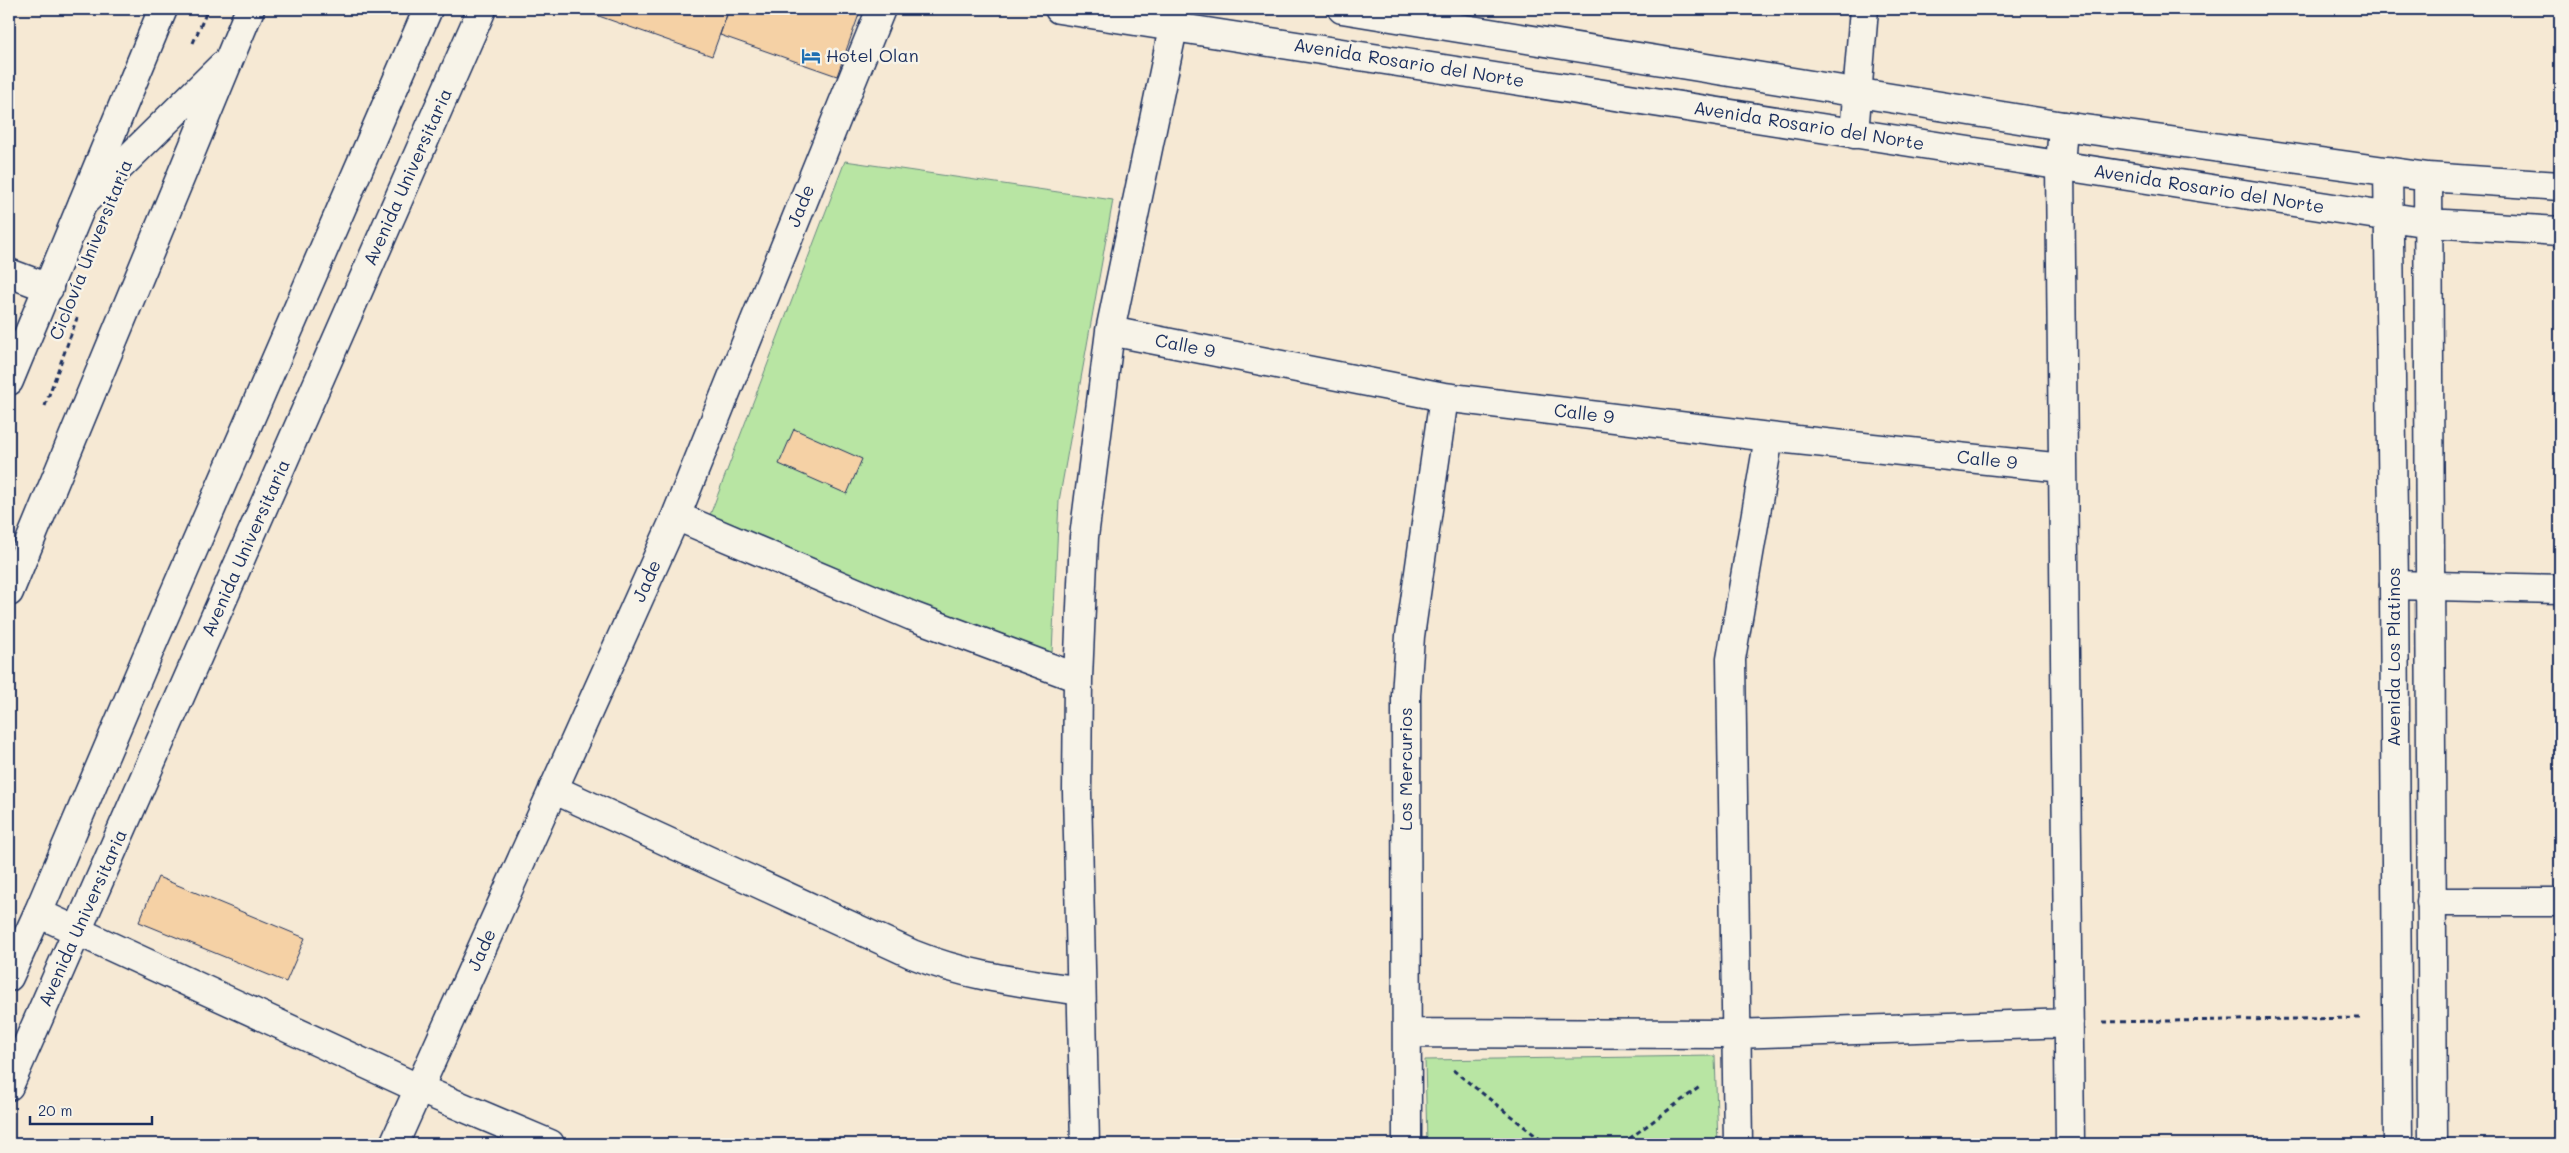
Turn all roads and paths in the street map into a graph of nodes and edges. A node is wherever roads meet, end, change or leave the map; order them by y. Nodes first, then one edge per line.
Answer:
1 (163, 9) edge
2 (208, 9) edge
3 (250, 9) edge
4 (428, 9) edge
5 (482, 9) edge
6 (881, 9) edge
7 (1059, 9) edge
8 (1342, 9) edge
9 (1864, 9) edge
10 (1175, 18) edge
11 (192, 44) dead end
12 (230, 58) junction
13 (1856, 92) junction
14 (2064, 126) junction
15 (1854, 134) junction
16 (2060, 166) junction
17 (2388, 171) junction
18 (2428, 177) junction
19 (2560, 186) edge
20 (83, 204) junction
21 (2389, 217) junction
22 (2429, 223) junction
23 (2560, 230) edge
24 (9, 273) edge
25 (49, 288) junction
26 (80, 310) dead end
27 (1110, 331) junction
28 (9, 381) edge
29 (1444, 397) junction
30 (42, 412) dead end
31 (1769, 437) junction
32 (2063, 468) junction
33 (676, 516) junction
34 (2394, 586) junction
35 (2429, 587) junction
36 (2560, 589) edge
37 (9, 592) edge
38 (1078, 678) junction
39 (553, 789) junction
40 (2431, 902) junction
41 (2560, 902) edge
42 (38, 913) junction
43 (78, 933) junction
44 (9, 976) edge
45 (1081, 991) junction
46 (2397, 1017) junction
47 (2069, 1023) junction
48 (1407, 1033) junction
49 (1734, 1034) junction
50 (1735, 1061) junction
51 (9, 1086) edge
52 (420, 1089) junction
53 (394, 1144) edge
54 (550, 1144) edge
55 (1085, 1144) edge
56 (1407, 1144) edge
57 (1546, 1144) edge
58 (1622, 1144) edge
59 (1738, 1144) edge
60 (2070, 1144) edge
61 (2398, 1144) edge
62 (2433, 1144) edge

1 - 20 street
2 - 11 path
3 - 12 street
4 - 42 street
5 - 43 street, Avenida Universitaria
6 - 33 street, Jade
7 - 10 street, Avenida Rosario del Norte
8 - 13 street
9 - 13 street
10 - 15 street, Avenida Rosario del Norte
10 - 27 street
12 - 20 street
12 - 37 street
13 - 14 street
13 - 15 street
14 - 16 street
14 - 17 street
15 - 16 street, Avenida Rosario del Norte
16 - 21 street, Avenida Rosario del Norte
16 - 32 street
17 - 18 street
17 - 21 street, Avenida Los Platinos
18 - 19 street
18 - 22 street, Avenida Los Platinos
20 - 25 street
21 - 22 street, Avenida Rosario del Norte
21 - 34 street, Avenida Los Platinos
22 - 23 street, Avenida Rosario del Norte
22 - 35 street, Avenida Los Platinos
24 - 25 street
25 - 28 street
26 - 30 path, Ciclovía Universitaria
27 - 29 street, Calle 9
27 - 38 street
29 - 31 street, Calle 9
29 - 48 street, Los Mercurios
31 - 32 street, Calle 9
31 - 49 street
32 - 47 street
33 - 38 street
33 - 39 street, Jade
34 - 35 street
34 - 46 street, Avenida Los Platinos
35 - 36 street
35 - 40 street, Avenida Los Platinos
38 - 45 street
39 - 45 street
39 - 52 street, Jade
40 - 41 street
40 - 62 street, Avenida Los Platinos
42 - 43 street
42 - 44 street
43 - 51 street, Avenida Universitaria
43 - 52 street
45 - 55 street
46 - 47 path
46 - 61 street, Avenida Los Platinos
47 - 49 street
47 - 60 street
48 - 49 street
48 - 56 street, Los Mercurios
48 - 57 path
49 - 50 street
50 - 58 path
50 - 59 street
52 - 53 street, Jade
52 - 54 street

